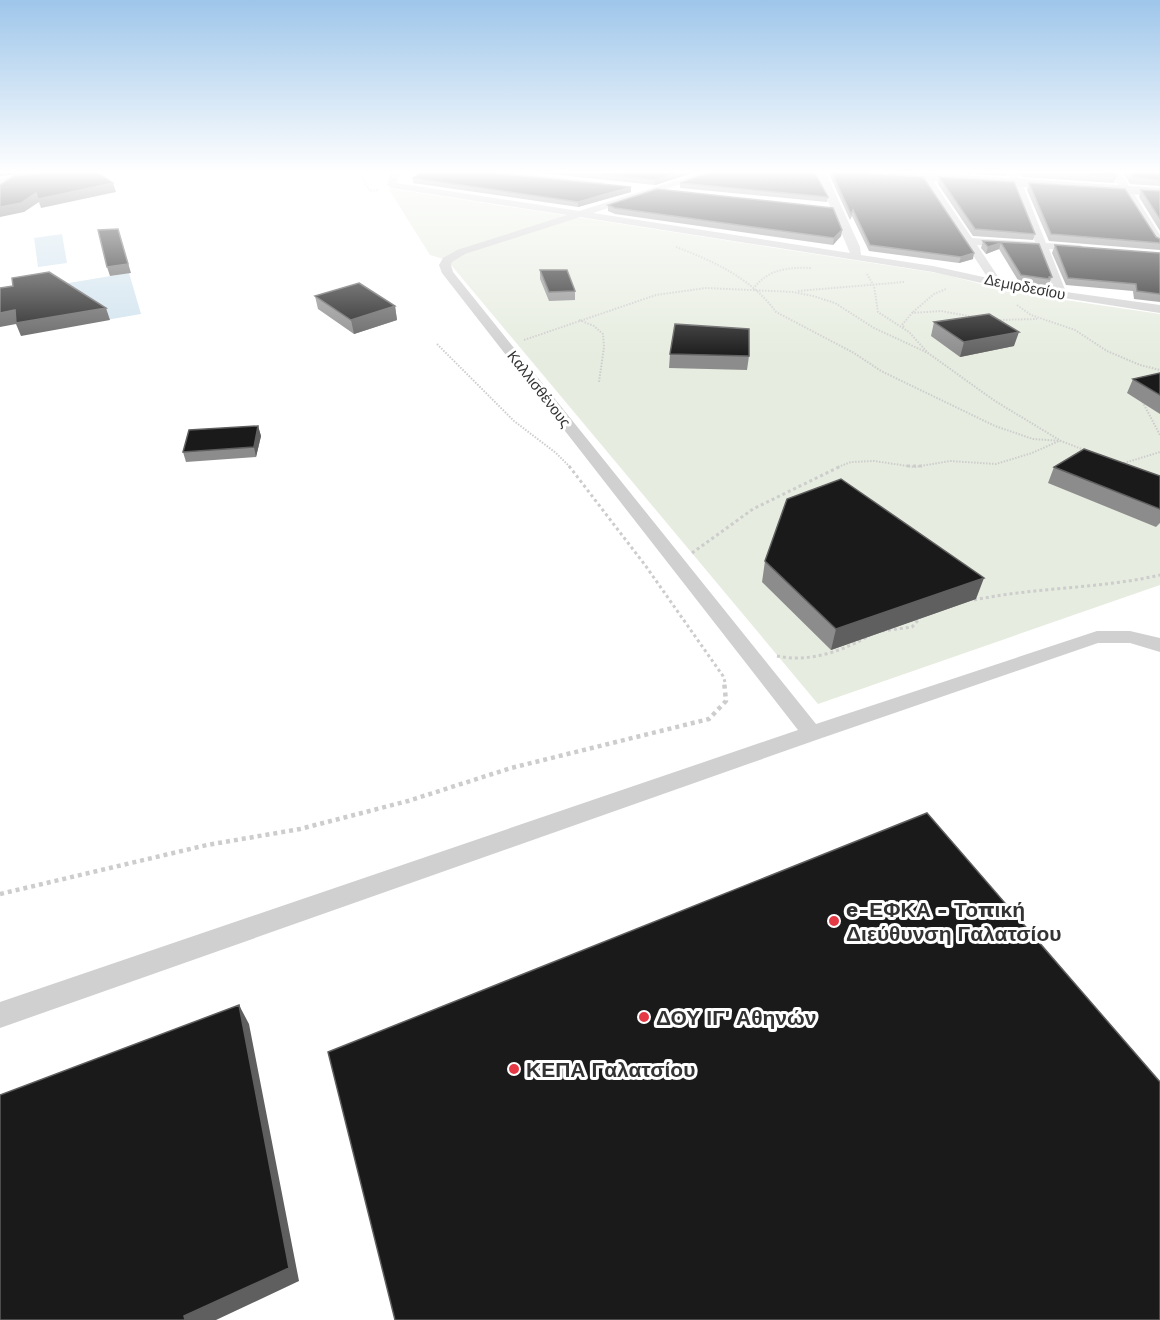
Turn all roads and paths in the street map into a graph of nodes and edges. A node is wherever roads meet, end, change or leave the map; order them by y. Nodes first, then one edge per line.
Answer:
1 (517, 235) edge
2 (646, 235) edge
3 (706, 235) edge
4 (849, 235) edge
5 (965, 235) edge
6 (1038, 235) edge
7 (969, 241) junction
8 (1042, 245) junction
9 (1089, 249) edge
10 (856, 257) junction
11 (813, 268) dead end
12 (974, 277) junction
13 (911, 282) dead end
14 (871, 283) junction
15 (997, 283) junction
16 (1012, 287) junction
17 (753, 290) junction
18 (793, 292) junction
19 (1062, 295) junction
20 (1160, 309) edge
21 (912, 312) junction
22 (976, 317) edge
23 (1041, 318) junction
24 (988, 319) edge
25 (579, 320) junction
26 (909, 332) junction
27 (503, 343) junction
28 (437, 344) dead end
29 (928, 353) junction
30 (1160, 370) edge
31 (598, 382) dead end
32 (1142, 390) edge
33 (1160, 435) edge
34 (1061, 441) junction
35 (1090, 452) edge
36 (1160, 452) edge
37 (1130, 468) edge
38 (674, 559) junction
39 (1160, 575) edge
40 (966, 603) edge
41 (925, 617) edge
42 (1160, 645) edge
43 (748, 652) junction
44 (812, 733) junction
45 (0, 894) edge
46 (0, 1015) edge

1 - 27 street, Καλλισθένους
2 - 17 path
3 - 10 street, Δεμιρδεσίου
4 - 10 street
5 - 7 street
6 - 8 street
7 - 8 street
7 - 15 street
8 - 9 street
8 - 19 street
10 - 12 street, Δεμιρδεσίου
10 - 14 path
11 - 17 path
12 - 15 street, Δεμιρδεσίου
12 - 21 path
13 - 14 path
14 - 18 path
14 - 26 path
15 - 16 street, Δεμιρδεσίου
16 - 19 street, Δεμιρδεσίου
16 - 23 path
17 - 18 path
17 - 25 path
17 - 34 path
18 - 29 path
19 - 20 street, Δεμιρδεσίου
21 - 22 path
21 - 26 path
23 - 24 path
23 - 30 path
25 - 27 path
25 - 31 path
26 - 29 path
27 - 38 street, Καλλισθένους
28 - 45 path
29 - 34 path
32 - 33 path
34 - 35 path
34 - 38 path
36 - 37 path
38 - 43 street, Καλλισθένους
39 - 40 path
41 - 43 path
42 - 44 street
43 - 44 street, Καλλισθένους
44 - 46 street

